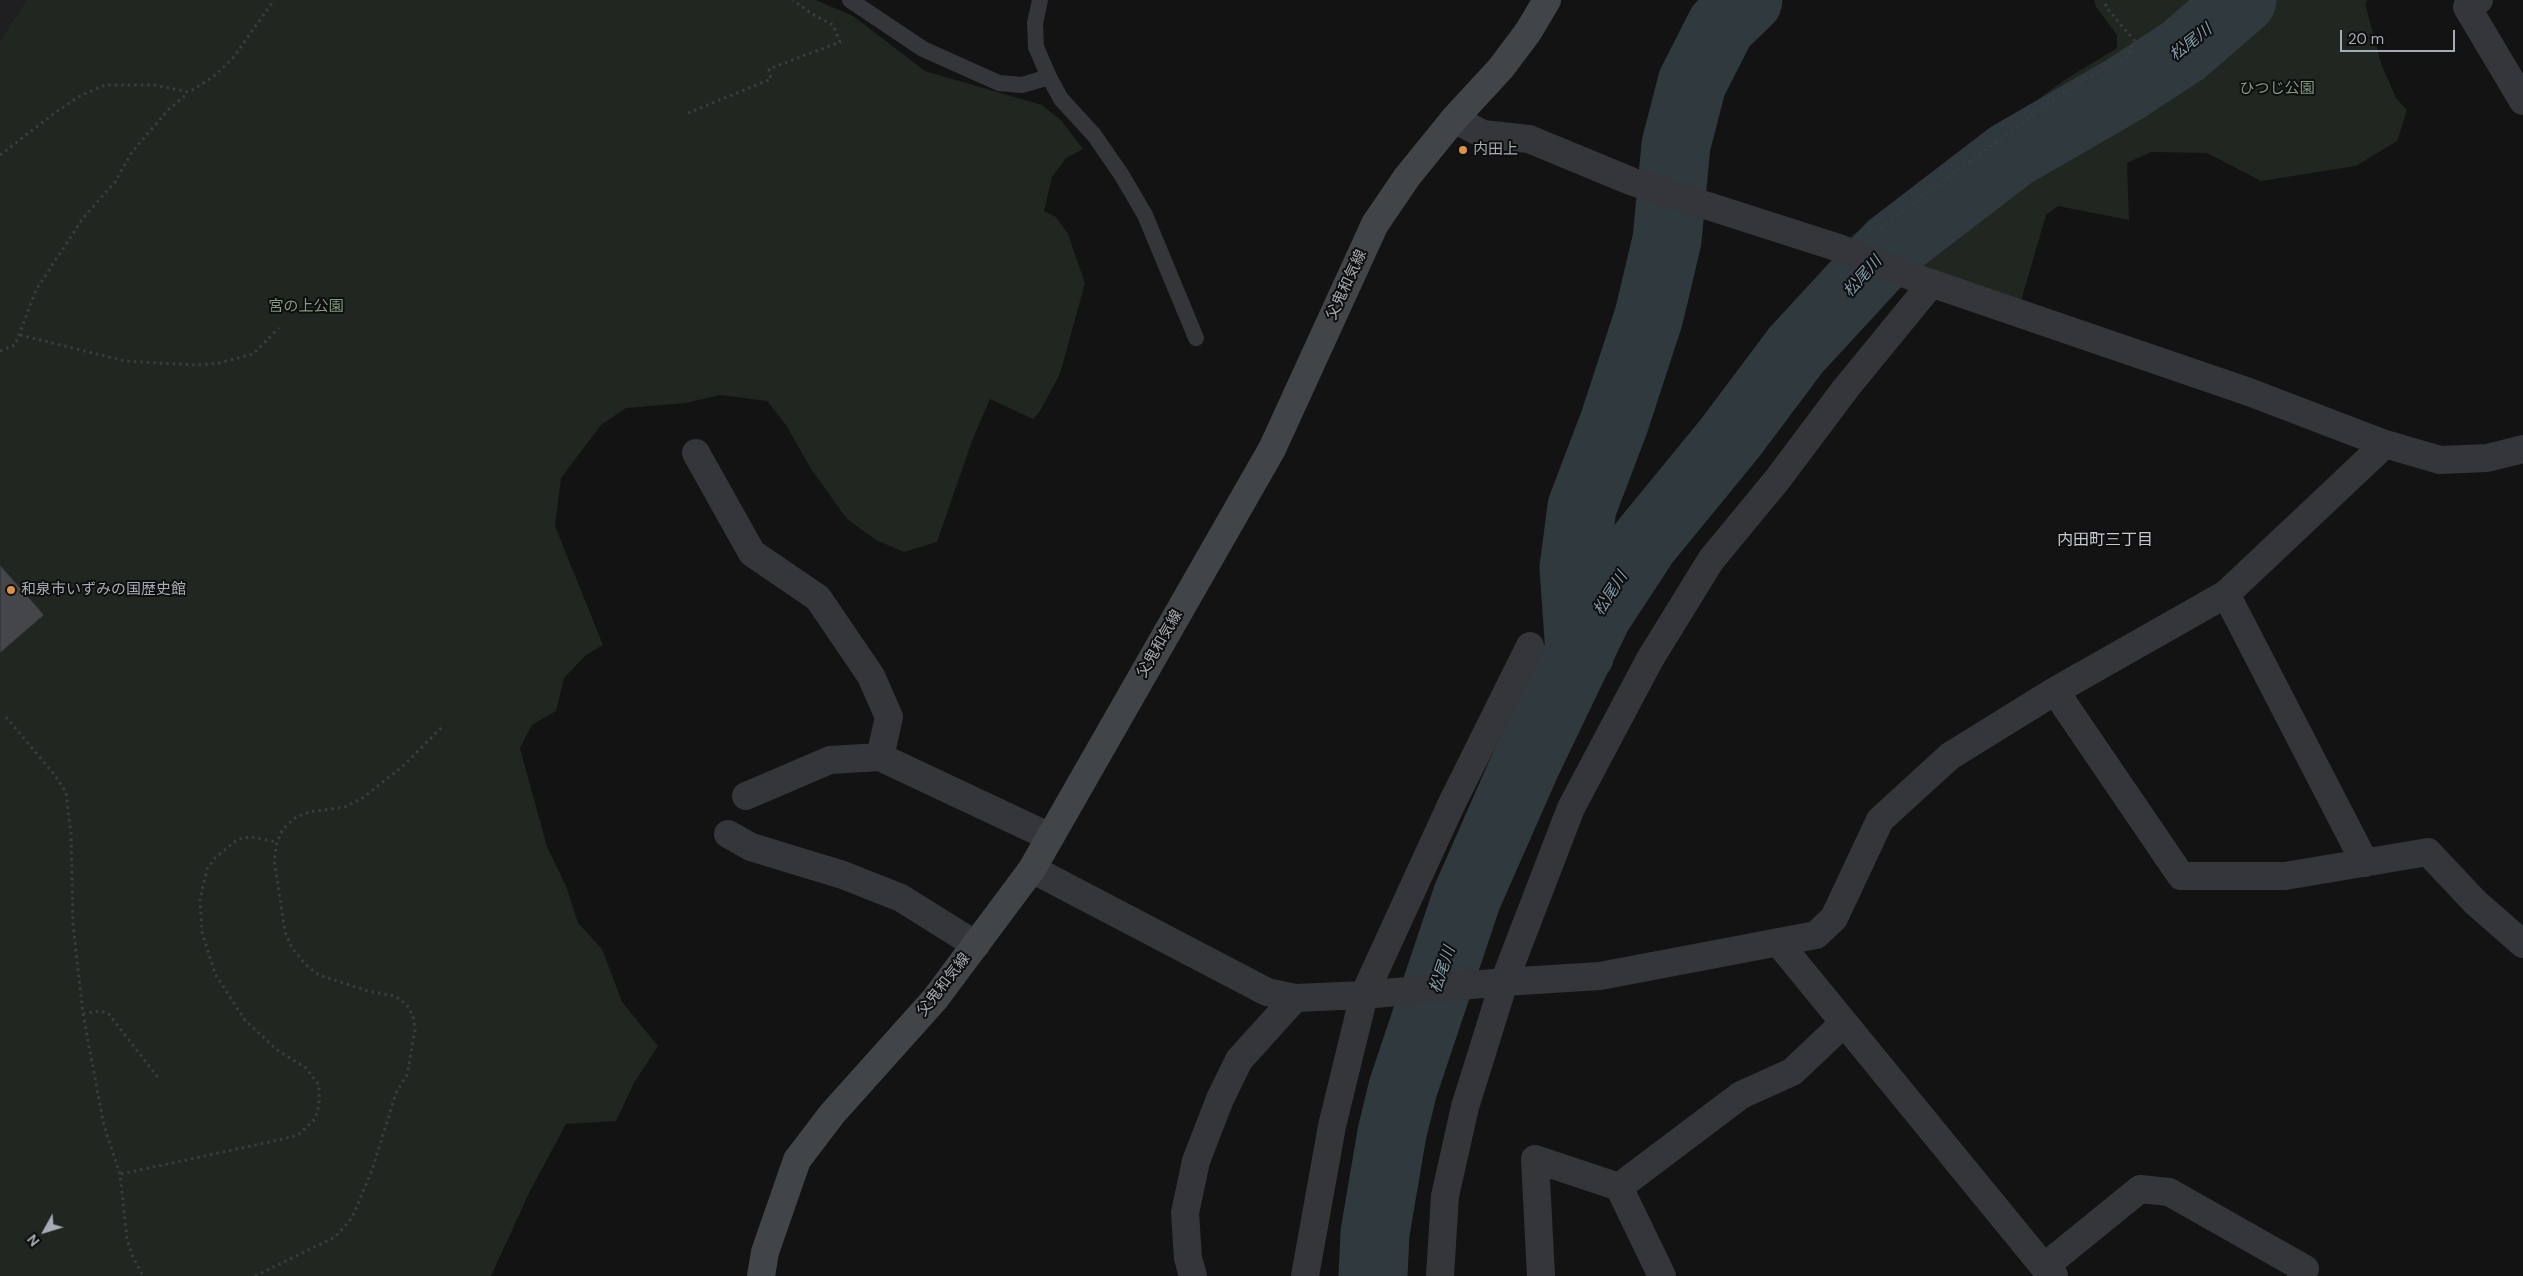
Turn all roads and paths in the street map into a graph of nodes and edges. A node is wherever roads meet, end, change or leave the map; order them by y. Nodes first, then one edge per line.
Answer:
1 (274, 0) edge
2 (793, 0) edge
3 (850, 0) edge
4 (1040, 0) edge
5 (1547, 0) edge
6 (2105, 0) edge
7 (2479, 0) edge
8 (1049, 77) junction
9 (188, 92) junction
10 (2523, 101) edge
11 (688, 112) dead end
12 (1454, 119) junction
13 (0, 155) edge
14 (1878, 229) dead end
15 (1922, 280) junction
16 (279, 328) dead end
17 (20, 335) junction
18 (1196, 338) dead end
19 (0, 351) edge
20 (2385, 444) junction
21 (2523, 449) edge
22 (696, 453) dead end
23 (2226, 594) junction
24 (1530, 646) dead end
25 (2055, 691) junction
26 (6, 717) dead end
27 (442, 727) dead end
28 (880, 757) junction
29 (746, 796) dead end
30 (728, 834) dead end
31 (1050, 837) junction
32 (277, 842) junction
33 (2365, 863) junction
34 (1032, 869) junction
35 (1778, 942) junction
36 (2523, 944) edge
37 (976, 945) junction
38 (1492, 983) junction
39 (1373, 994) junction
40 (1295, 998) junction
41 (83, 1014) junction
42 (1844, 1023) junction
43 (160, 1080) dead end
44 (120, 1174) junction
45 (1619, 1187) junction
46 (2049, 1272) edge
47 (143, 1276) edge
48 (254, 1276) edge
49 (761, 1276) edge
50 (1193, 1276) edge
51 (1305, 1276) edge
52 (1440, 1276) edge
53 (1541, 1276) edge
54 (1662, 1276) edge
55 (2301, 1276) edge

1 - 9 path
2 - 11 path
3 - 8 lane
4 - 8 lane
5 - 12 main road, 父鬼和気線
6 - 14 path
7 - 10 street
8 - 18 lane
9 - 13 path
9 - 17 path
12 - 15 street
12 - 31 main road, 父鬼和気線
15 - 20 street
15 - 38 street
16 - 17 path
17 - 19 path
20 - 21 street
20 - 23 street
22 - 28 street
23 - 25 street
23 - 33 street
24 - 39 street
25 - 33 street
25 - 35 street
26 - 41 path
27 - 32 path
28 - 29 street
28 - 31 street
30 - 37 street
31 - 34 main road, 父鬼和気線
32 - 44 path
32 - 48 path
33 - 36 street
34 - 37 main road, 父鬼和気線
34 - 40 street
35 - 38 street
35 - 42 street
37 - 49 main road, 父鬼和気線
38 - 39 street
38 - 52 street
39 - 40 street
39 - 51 street
40 - 50 street
41 - 43 path
41 - 44 path
42 - 45 street
42 - 46 street
44 - 47 path
45 - 53 street
45 - 54 street
46 - 55 street

